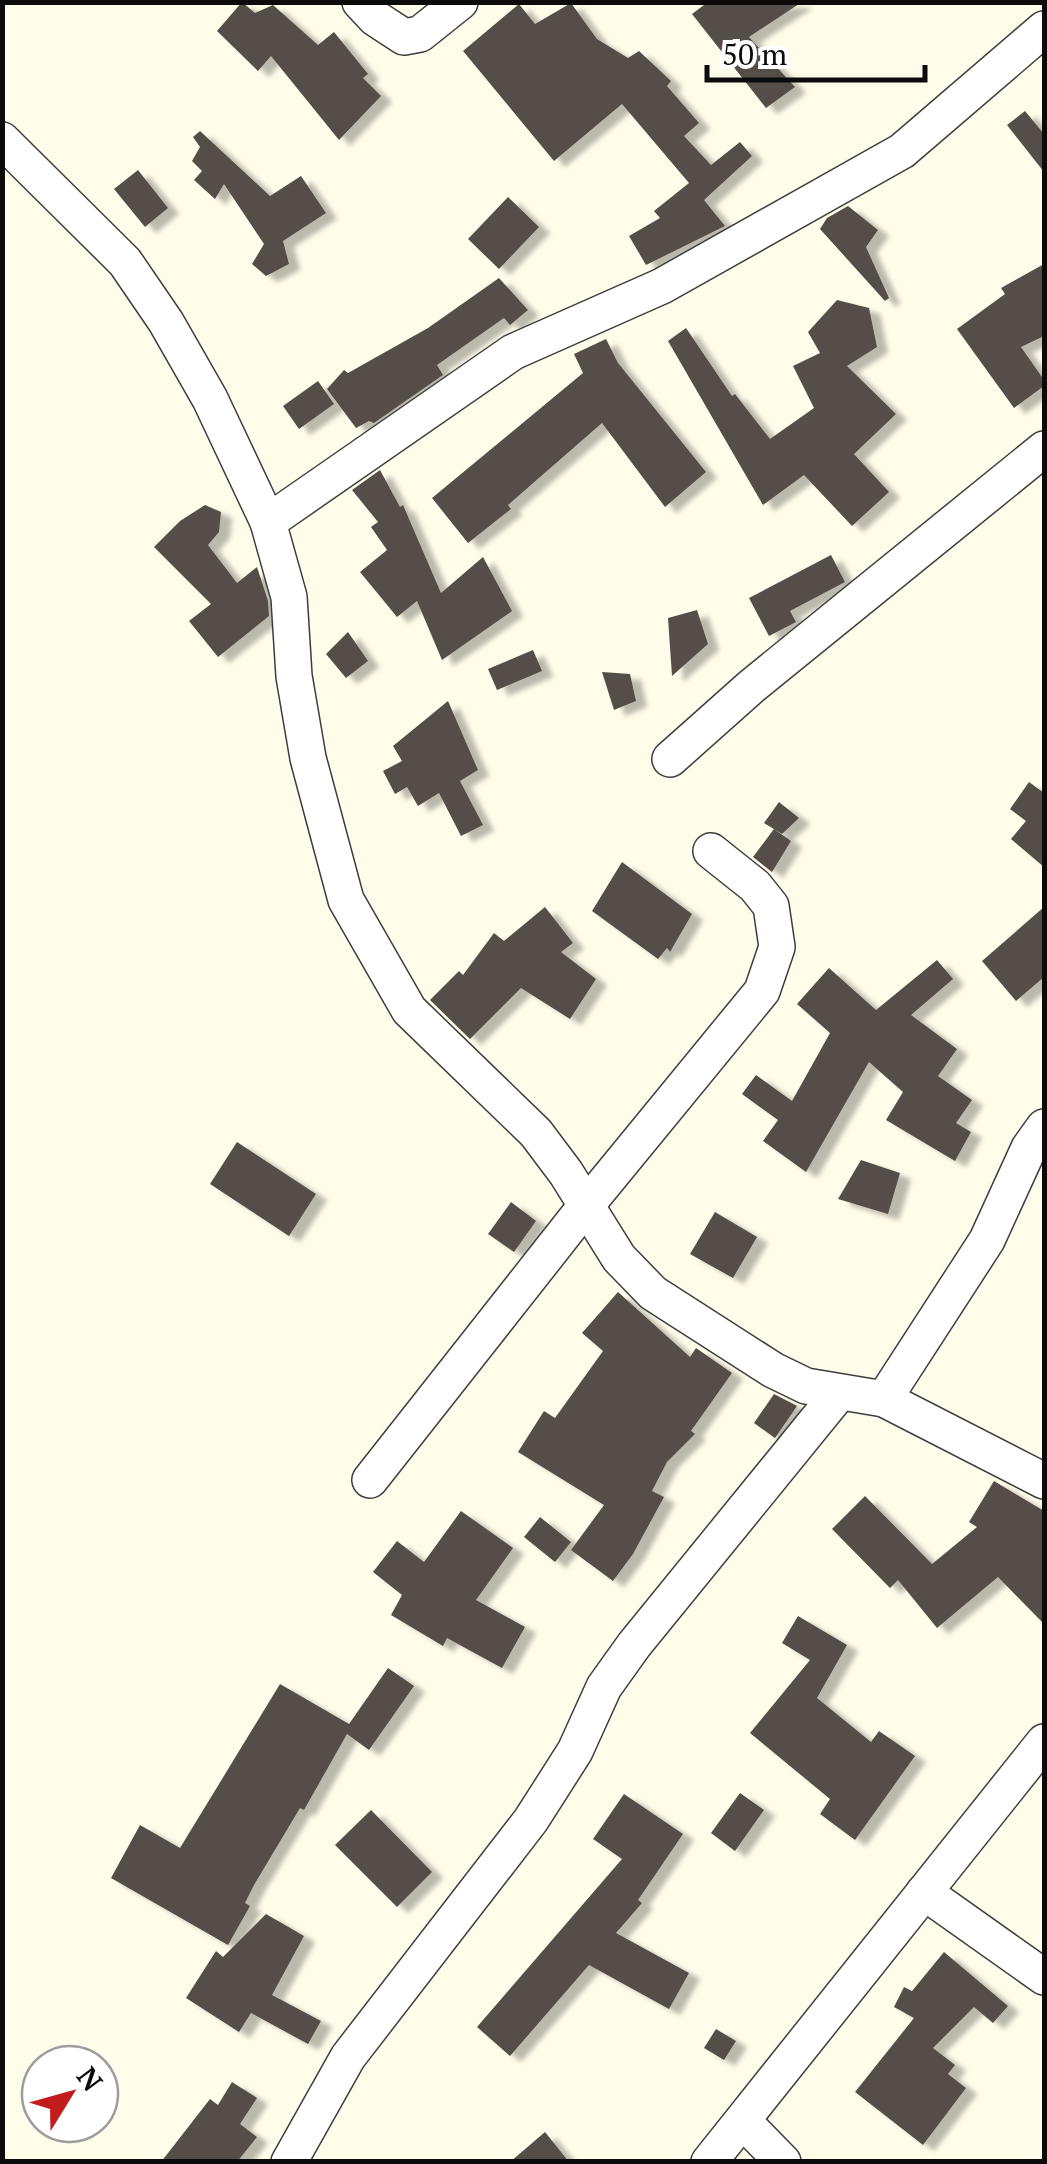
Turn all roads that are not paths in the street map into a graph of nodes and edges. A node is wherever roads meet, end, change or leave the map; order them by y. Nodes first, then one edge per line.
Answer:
1 (360, 2) edge
2 (460, 2) edge
3 (1044, 29) edge
4 (2, 140) edge
5 (1044, 449) edge
6 (268, 522) junction
7 (670, 759) dead end
8 (711, 851) dead end
9 (1044, 1127) edge
10 (585, 1207) junction
11 (838, 1393) junction
12 (884, 1398) junction
13 (370, 1480) dead end
14 (1044, 1482) edge
15 (1044, 1742) edge
16 (924, 1892) junction
17 (1044, 1977) edge
18 (744, 2122) junction
19 (289, 2162) edge
20 (709, 2162) edge
21 (783, 2162) edge

1 - 2 street
3 - 6 street
4 - 6 street
5 - 7 street
6 - 10 street
8 - 10 street
9 - 12 street
10 - 11 street
10 - 13 street
11 - 12 street
11 - 19 street
12 - 14 street
15 - 16 street
16 - 17 street
16 - 18 street
18 - 20 street
18 - 21 street

